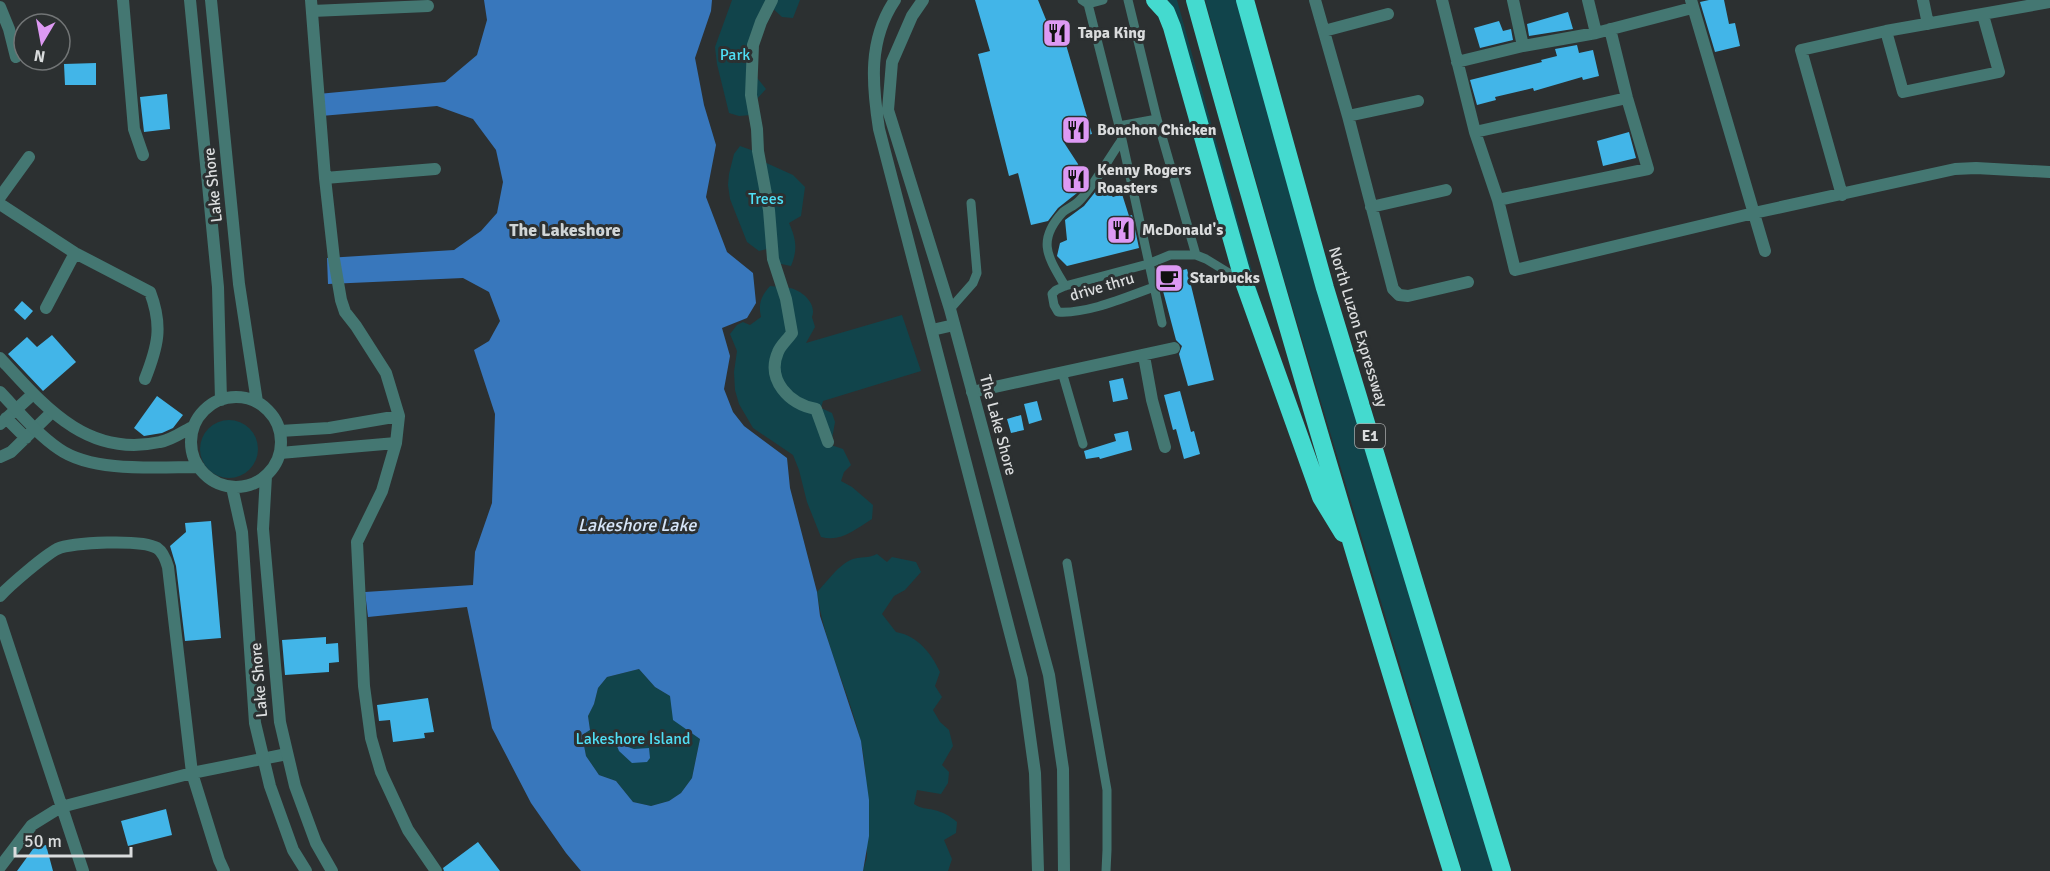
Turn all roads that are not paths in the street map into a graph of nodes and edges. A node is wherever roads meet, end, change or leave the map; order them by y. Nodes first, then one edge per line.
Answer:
1 (123, 0) edge
2 (190, 0) edge
3 (211, 0) edge
4 (772, 0) edge
5 (895, 0) edge
6 (923, 0) edge
7 (1103, 0) edge
8 (1128, 0) edge
9 (1155, 0) edge
10 (1196, 0) edge
11 (1245, 0) edge
12 (1315, 0) edge
13 (1442, 0) edge
14 (1513, 0) edge
15 (1588, 0) edge
16 (1923, 0) edge
17 (1085, 2) edge
18 (2050, 2) edge
19 (1692, 4) edge
20 (312, 5) edge
21 (428, 6) dead end
22 (0, 7) edge
23 (1388, 14) dead end
24 (1983, 15) junction
25 (1928, 24) junction
26 (1610, 29) junction
27 (1324, 31) junction
28 (1886, 31) junction
29 (1596, 33) junction
30 (12, 41) edge
31 (1523, 46) junction
32 (1457, 62) junction
33 (1627, 98) junction
34 (1418, 101) dead end
35 (1348, 116) junction
36 (1157, 119) junction
37 (1119, 126) junction
38 (1475, 132) junction
39 (1121, 141) junction
40 (143, 154) dead end
41 (29, 158) dead end
42 (435, 169) dead end
43 (2050, 172) edge
44 (326, 178) junction
45 (1446, 190) dead end
46 (1842, 195) junction
47 (0, 197) edge
48 (1498, 200) junction
49 (971, 203) dead end
50 (0, 204) edge
51 (1371, 207) junction
52 (1755, 213) junction
53 (1765, 251) dead end
54 (75, 253) junction
55 (1196, 255) junction
56 (1148, 264) junction
57 (1244, 282) junction
58 (1468, 282) dead end
59 (1065, 286) junction
60 (1154, 287) junction
61 (45, 308) dead end
62 (950, 309) junction
63 (1162, 323) dead end
64 (954, 325) junction
65 (932, 330) junction
66 (1174, 348) dead end
67 (1144, 356) junction
68 (0, 358) edge
69 (1062, 372) junction
70 (145, 379) dead end
71 (0, 392) edge
72 (972, 392) junction
73 (33, 394) junction
74 (221, 400) junction
75 (257, 402) junction
76 (16, 409) junction
77 (52, 412) junction
78 (399, 416) junction
79 (3, 421) edge
80 (194, 426) junction
81 (35, 429) junction
82 (307, 429) junction
83 (280, 431) junction
84 (26, 438) junction
85 (828, 442) dead end
86 (396, 443) junction
87 (1083, 444) dead end
88 (1165, 447) dead end
89 (311, 449) junction
90 (280, 453) junction
91 (0, 456) edge
92 (199, 467) junction
93 (266, 476) junction
94 (232, 487) junction
95 (1356, 554) junction
96 (1067, 563) dead end
97 (0, 596) edge
98 (0, 620) edge
99 (287, 754) junction
100 (263, 759) junction
101 (192, 774) junction
102 (61, 807) junction
103 (0, 867) edge
104 (83, 871) edge
105 (224, 871) edge
106 (306, 871) edge
107 (332, 871) edge
108 (436, 871) edge
109 (1038, 871) edge
110 (1064, 871) edge
111 (1106, 871) edge
112 (1452, 871) edge
113 (1502, 871) edge

1 - 40 street
2 - 74 street, Lake Shore
3 - 75 street, Lake Shore
4 - 85 street
5 - 65 street
6 - 62 street, The Lake Shore
7 - 17 lane
8 - 36 lane
9 - 57 highway
10 - 95 highway
11 - 113 highway, North Luzon Expressway / E1
12 - 27 street
13 - 32 street
14 - 31 street
15 - 29 street
16 - 25 street
17 - 37 lane
18 - 24 street
19 - 26 street
19 - 52 street
20 - 21 street
20 - 44 street
22 - 30 street
23 - 27 street
24 - 25 street
24 - 28 street
25 - 28 street
26 - 29 street
26 - 33 street
27 - 35 street
28 - 46 street
29 - 31 street
31 - 32 street
32 - 38 street
33 - 38 street
33 - 48 street
34 - 35 street
35 - 51 street
36 - 37 lane
36 - 55 lane
37 - 39 lane
38 - 48 street
39 - 56 lane
39 - 59 lane
41 - 47 street
42 - 44 street
43 - 46 street
44 - 78 street
45 - 51 street
46 - 52 street
48 - 52 street
49 - 62 lane
50 - 54 street
51 - 58 street
52 - 53 street
54 - 61 street
54 - 70 street
55 - 56 lane, drive thru
55 - 57 lane
56 - 59 lane, drive thru
56 - 60 lane
57 - 95 highway
59 - 60 lane, drive thru
60 - 63 lane
62 - 64 street, The Lake Shore
64 - 65 street
64 - 72 street, The Lake Shore
65 - 109 street
66 - 67 street
67 - 69 street
67 - 88 street
68 - 73 street
69 - 72 street
69 - 87 lane
71 - 76 street
72 - 110 street, The Lake Shore
73 - 76 street
73 - 77 street
74 - 75 street
74 - 80 street
75 - 83 street
76 - 79 street
76 - 81 street
77 - 80 street
77 - 81 street
78 - 82 street
78 - 86 street
79 - 84 street
80 - 92 street
81 - 84 street
81 - 92 street
82 - 83 street
82 - 89 street
83 - 90 street
84 - 91 street
86 - 89 street
86 - 108 street
89 - 90 street
90 - 93 street
92 - 94 street
93 - 94 street
93 - 99 street, Lake Shore
94 - 100 street, Lake Shore
95 - 112 highway
96 - 111 lane
97 - 101 street
98 - 102 street
99 - 100 street
99 - 107 street, Lake Shore
100 - 101 street
100 - 106 street, Lake Shore
101 - 102 street
101 - 105 street
102 - 103 street
102 - 104 street

